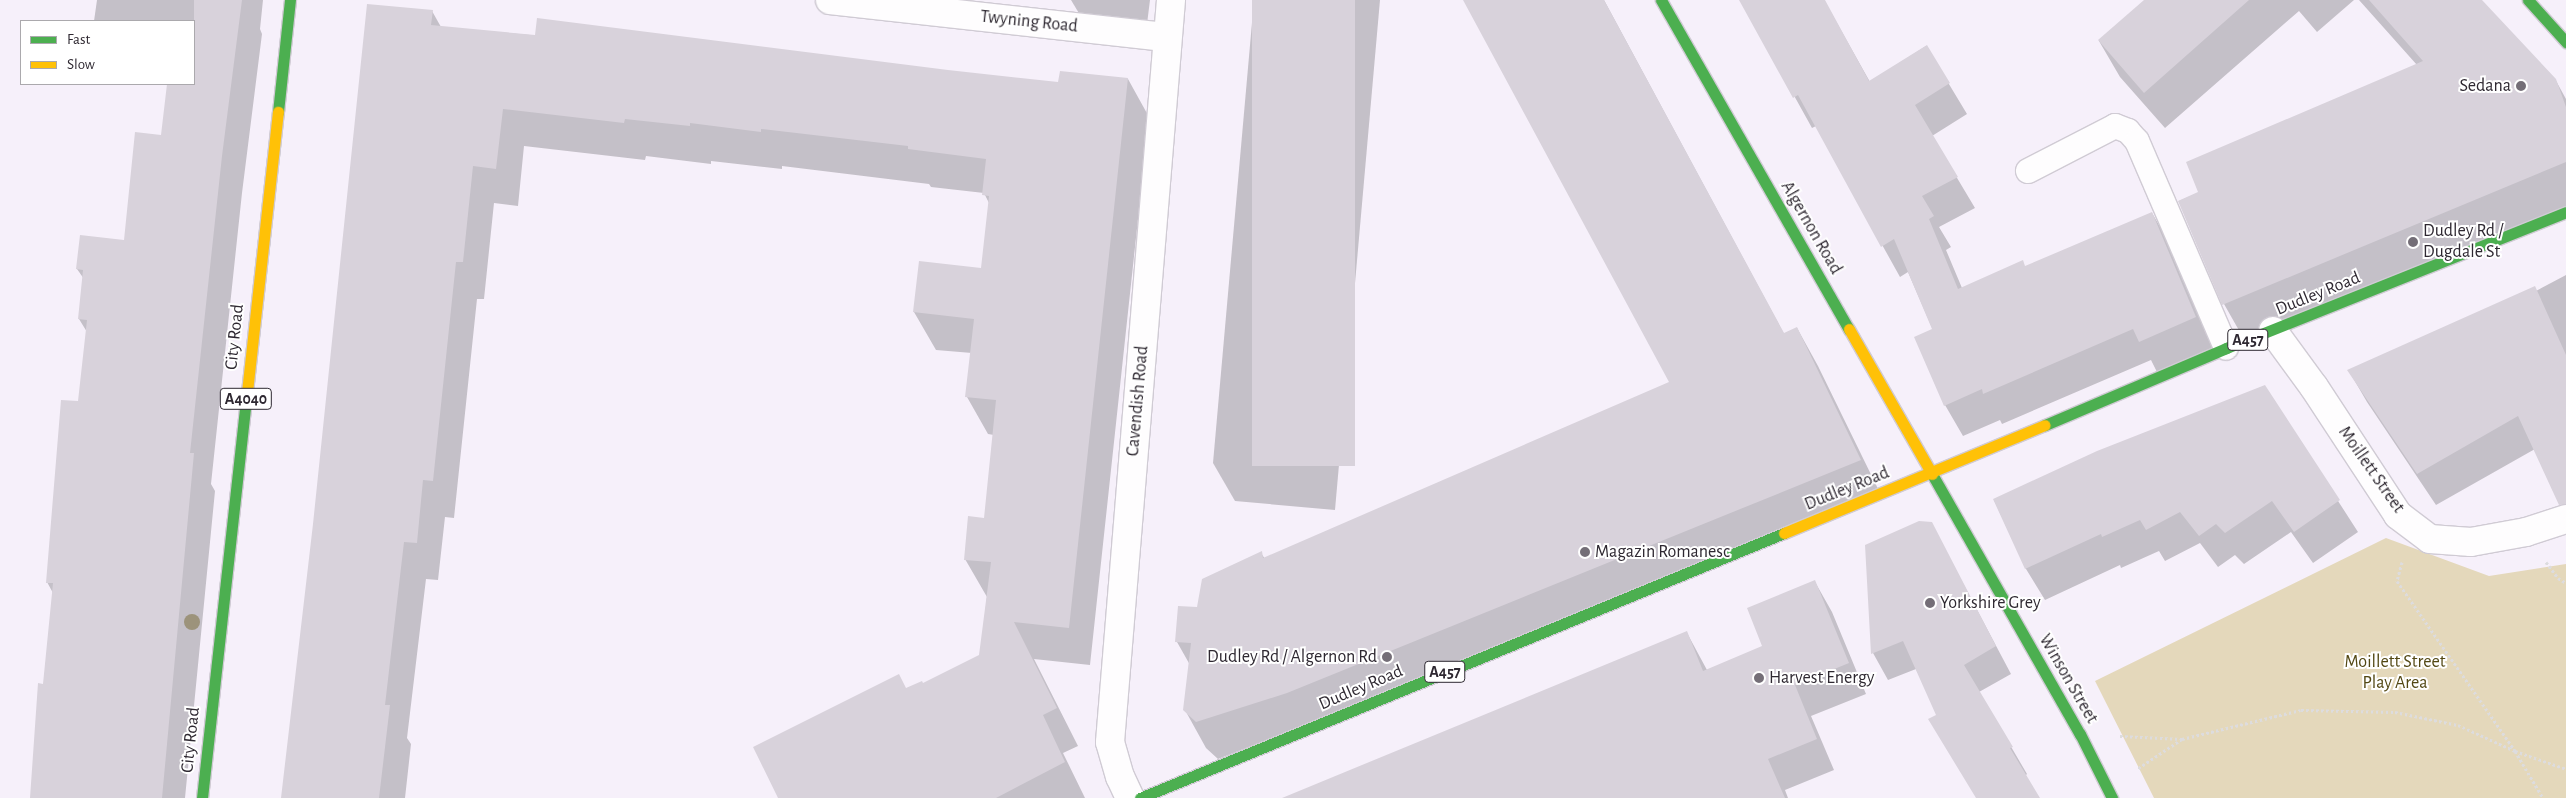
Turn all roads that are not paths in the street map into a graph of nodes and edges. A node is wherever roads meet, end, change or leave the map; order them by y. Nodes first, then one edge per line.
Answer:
1 (290, 0) edge
2 (830, 0) edge
3 (1171, 0) edge
4 (1661, 0) edge
5 (2528, 0) edge
6 (1167, 37) junction
7 (2566, 42) edge
8 (2028, 172) dead end
9 (2566, 212) edge
10 (2272, 331) junction
11 (2226, 348) junction
12 (1931, 474) junction
13 (2566, 519) edge
14 (2110, 793) edge
15 (202, 798) edge
16 (1130, 798) edge
17 (1140, 798) edge

1 - 15 main road, City Road / A4040
2 - 6 street, Twyning Road
3 - 6 street, Cavendish Road
4 - 12 main road, Algernon Road
5 - 7 main road
6 - 16 street, Cavendish Road
8 - 11 lane
9 - 10 main road, Dudley Road / A457
10 - 11 main road, Dudley Road / A457
10 - 13 street, Moillett Street
11 - 12 main road, Dudley Road / A457
12 - 14 main road, Winson Street
12 - 17 main road, Dudley Road / A457

